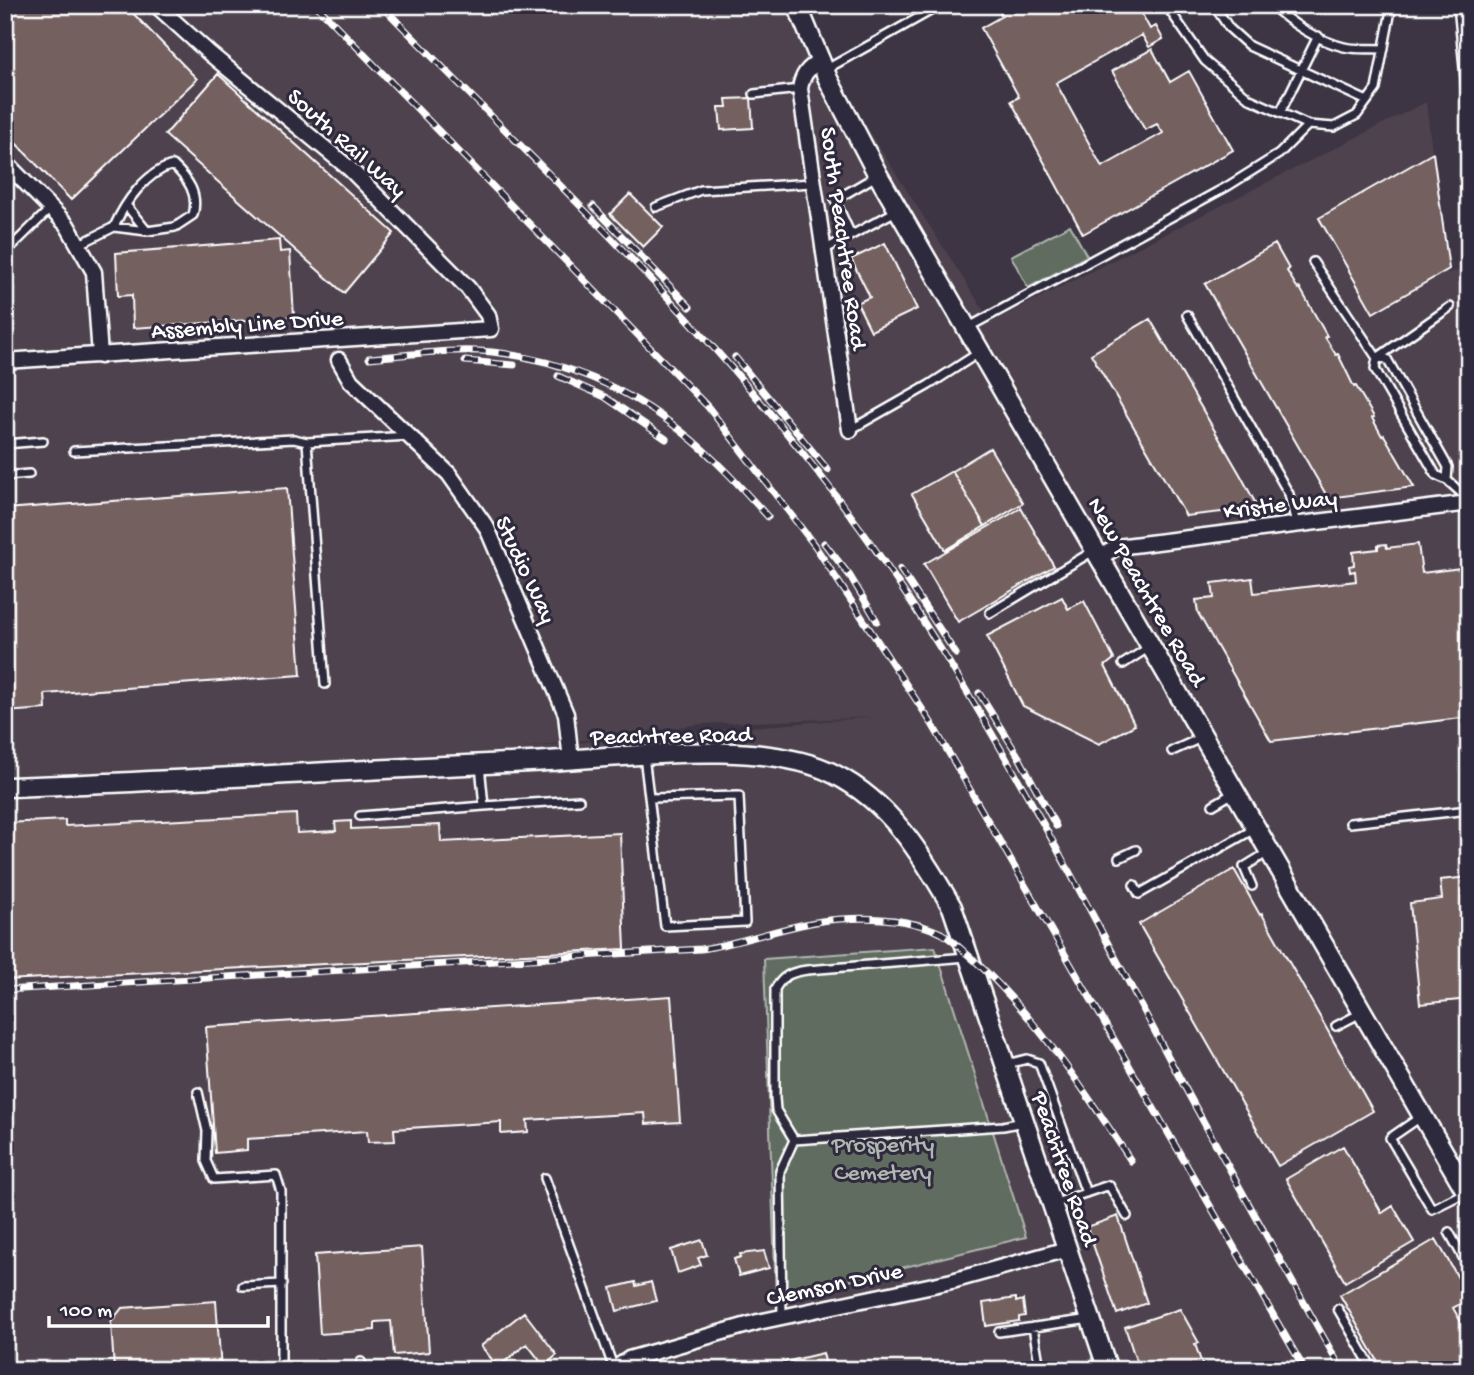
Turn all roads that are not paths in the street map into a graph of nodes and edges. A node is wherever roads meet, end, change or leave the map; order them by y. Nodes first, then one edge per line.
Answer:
1 (156, 5) edge
2 (797, 5) edge
3 (941, 5) edge
4 (1166, 5) edge
5 (1214, 5) edge
6 (1272, 5) edge
7 (1392, 5) edge
8 (1458, 5) edge
9 (1318, 36) junction
10 (1384, 49) junction
11 (1466, 55) edge
12 (822, 66) junction
13 (1300, 70) junction
14 (800, 89) junction
15 (754, 94) dead end
16 (1367, 101) junction
17 (1280, 113) junction
18 (1469, 120) edge
19 (1308, 125) junction
20 (5, 162) edge
21 (878, 175) junction
22 (813, 183) junction
23 (126, 205) junction
24 (656, 207) dead end
25 (51, 208) junction
26 (898, 209) junction
27 (114, 227) junction
28 (148, 231) junction
29 (851, 235) junction
30 (78, 244) junction
31 (823, 251) junction
32 (5, 253) edge
33 (1314, 262) dead end
34 (1450, 307) dead end
35 (1187, 315) dead end
36 (967, 328) junction
37 (491, 329) joint
38 (981, 352) junction
39 (100, 356) junction
40 (1377, 358) junction
41 (339, 360) dead end
42 (5, 362) edge
43 (850, 430) joint
44 (410, 436) junction
45 (43, 441) dead end
46 (307, 442) junction
47 (5, 443) edge
48 (74, 451) dead end
49 (29, 474) dead end
50 (5, 476) edge
51 (1447, 480) junction
52 (1469, 502) edge
53 (1296, 524) junction
54 (1098, 553) junction
55 (990, 613) dead end
56 (1152, 646) junction
57 (1123, 664) dead end
58 (326, 684) dead end
59 (1204, 737) junction
60 (1172, 751) dead end
61 (644, 755) junction
62 (571, 761) junction
63 (480, 765) junction
64 (5, 787) edge
65 (1236, 792) junction
66 (650, 798) junction
67 (579, 800) dead end
68 (1213, 805) dead end
69 (484, 806) junction
70 (1469, 810) edge
71 (360, 816) dead end
72 (1350, 823) dead end
73 (1256, 827) junction
74 (1136, 850) dead end
75 (1270, 851) junction
76 (1119, 858) dead end
77 (1135, 885) dead end
78 (1252, 886) dead end
79 (970, 957) junction
80 (1363, 1012) junction
81 (1336, 1026) dead end
82 (1004, 1064) junction
83 (198, 1092) dead end
84 (1422, 1116) junction
85 (1024, 1122) junction
86 (794, 1140) junction
87 (545, 1178) dead end
88 (1086, 1193) junction
89 (1467, 1194) edge
90 (1052, 1205) junction
91 (1127, 1216) dead end
92 (1449, 1232) dead end
93 (1067, 1249) junction
94 (1469, 1268) edge
95 (282, 1284) junction
96 (243, 1286) dead end
97 (1338, 1309) dead end
98 (782, 1318) junction
99 (1090, 1318) junction
100 (1032, 1327) junction
101 (999, 1332) dead end
102 (614, 1369) edge
103 (281, 1370) edge
104 (1012, 1370) edge
105 (1108, 1370) edge
106 (1373, 1370) edge

1 - 37 street, South Rail Way
2 - 12 street, New Peachtree Road
3 - 12 lane
4 - 17 lane
5 - 13 lane
6 - 9 lane
7 - 10 lane
8 - 11 lane
9 - 10 lane
9 - 13 lane
10 - 16 lane
11 - 18 lane
12 - 14 street
12 - 21 street, New Peachtree Road
13 - 16 lane
13 - 17 lane
14 - 15 lane
14 - 22 street, South Peachtree Road
16 - 19 lane
17 - 19 lane
19 - 36 lane
20 - 25 street
21 - 26 street, New Peachtree Road
21 - 29 lane
22 - 24 lane
22 - 31 street, South Peachtree Road
23 - 27 lane
23 - 28 lane
23 - 28 lane
25 - 30 street
25 - 32 lane
26 - 29 lane
26 - 36 street, New Peachtree Road
27 - 28 lane
27 - 30 lane
29 - 31 lane
30 - 39 street
31 - 43 street, South Peachtree Road
33 - 40 lane
34 - 40 lane
35 - 53 lane
36 - 38 street, New Peachtree Road
37 - 39 street, Assembly Line Drive
38 - 43 lane
38 - 54 street, New Peachtree Road
39 - 42 street, Assembly Line Drive
40 - 51 lane
40 - 51 lane
41 - 44 street, Studio Way
44 - 46 lane
44 - 62 street, Studio Way
45 - 47 lane
46 - 48 lane
46 - 58 lane
49 - 50 lane
51 - 52 lane
52 - 53 street, Kristie Way
53 - 54 street, Kristie Way
54 - 55 lane
54 - 56 street, New Peachtree Road
56 - 57 lane
56 - 59 street, New Peachtree Road
59 - 60 lane
59 - 65 street, New Peachtree Road
61 - 62 street, Peachtree Road
61 - 66 lane
61 - 79 street, Peachtree Road
62 - 63 street, Peachtree Road
63 - 64 street, Peachtree Road
63 - 69 lane
65 - 68 lane
65 - 73 street, New Peachtree Road
66 - 66 lane
67 - 69 lane
69 - 71 lane
70 - 72 lane
73 - 75 street, New Peachtree Road
73 - 77 lane
74 - 76 lane
75 - 78 lane
75 - 80 street, New Peachtree Road
79 - 82 street, Peachtree Road
79 - 86 lane
80 - 81 lane
80 - 84 street, New Peachtree Road
82 - 85 street, Peachtree Road
82 - 88 lane
83 - 95 lane
84 - 89 street, New Peachtree Road
84 - 89 lane
85 - 86 lane
85 - 90 street, Peachtree Road
86 - 98 lane
87 - 102 lane
88 - 90 lane
88 - 91 lane
90 - 93 street, Peachtree Road
92 - 94 lane
93 - 98 street, Clemson Drive
93 - 99 street, Peachtree Road
95 - 96 lane
95 - 103 lane
97 - 106 lane
98 - 102 street, Clemson Drive
99 - 100 lane
99 - 105 street, Peachtree Road
100 - 101 lane
100 - 104 lane

